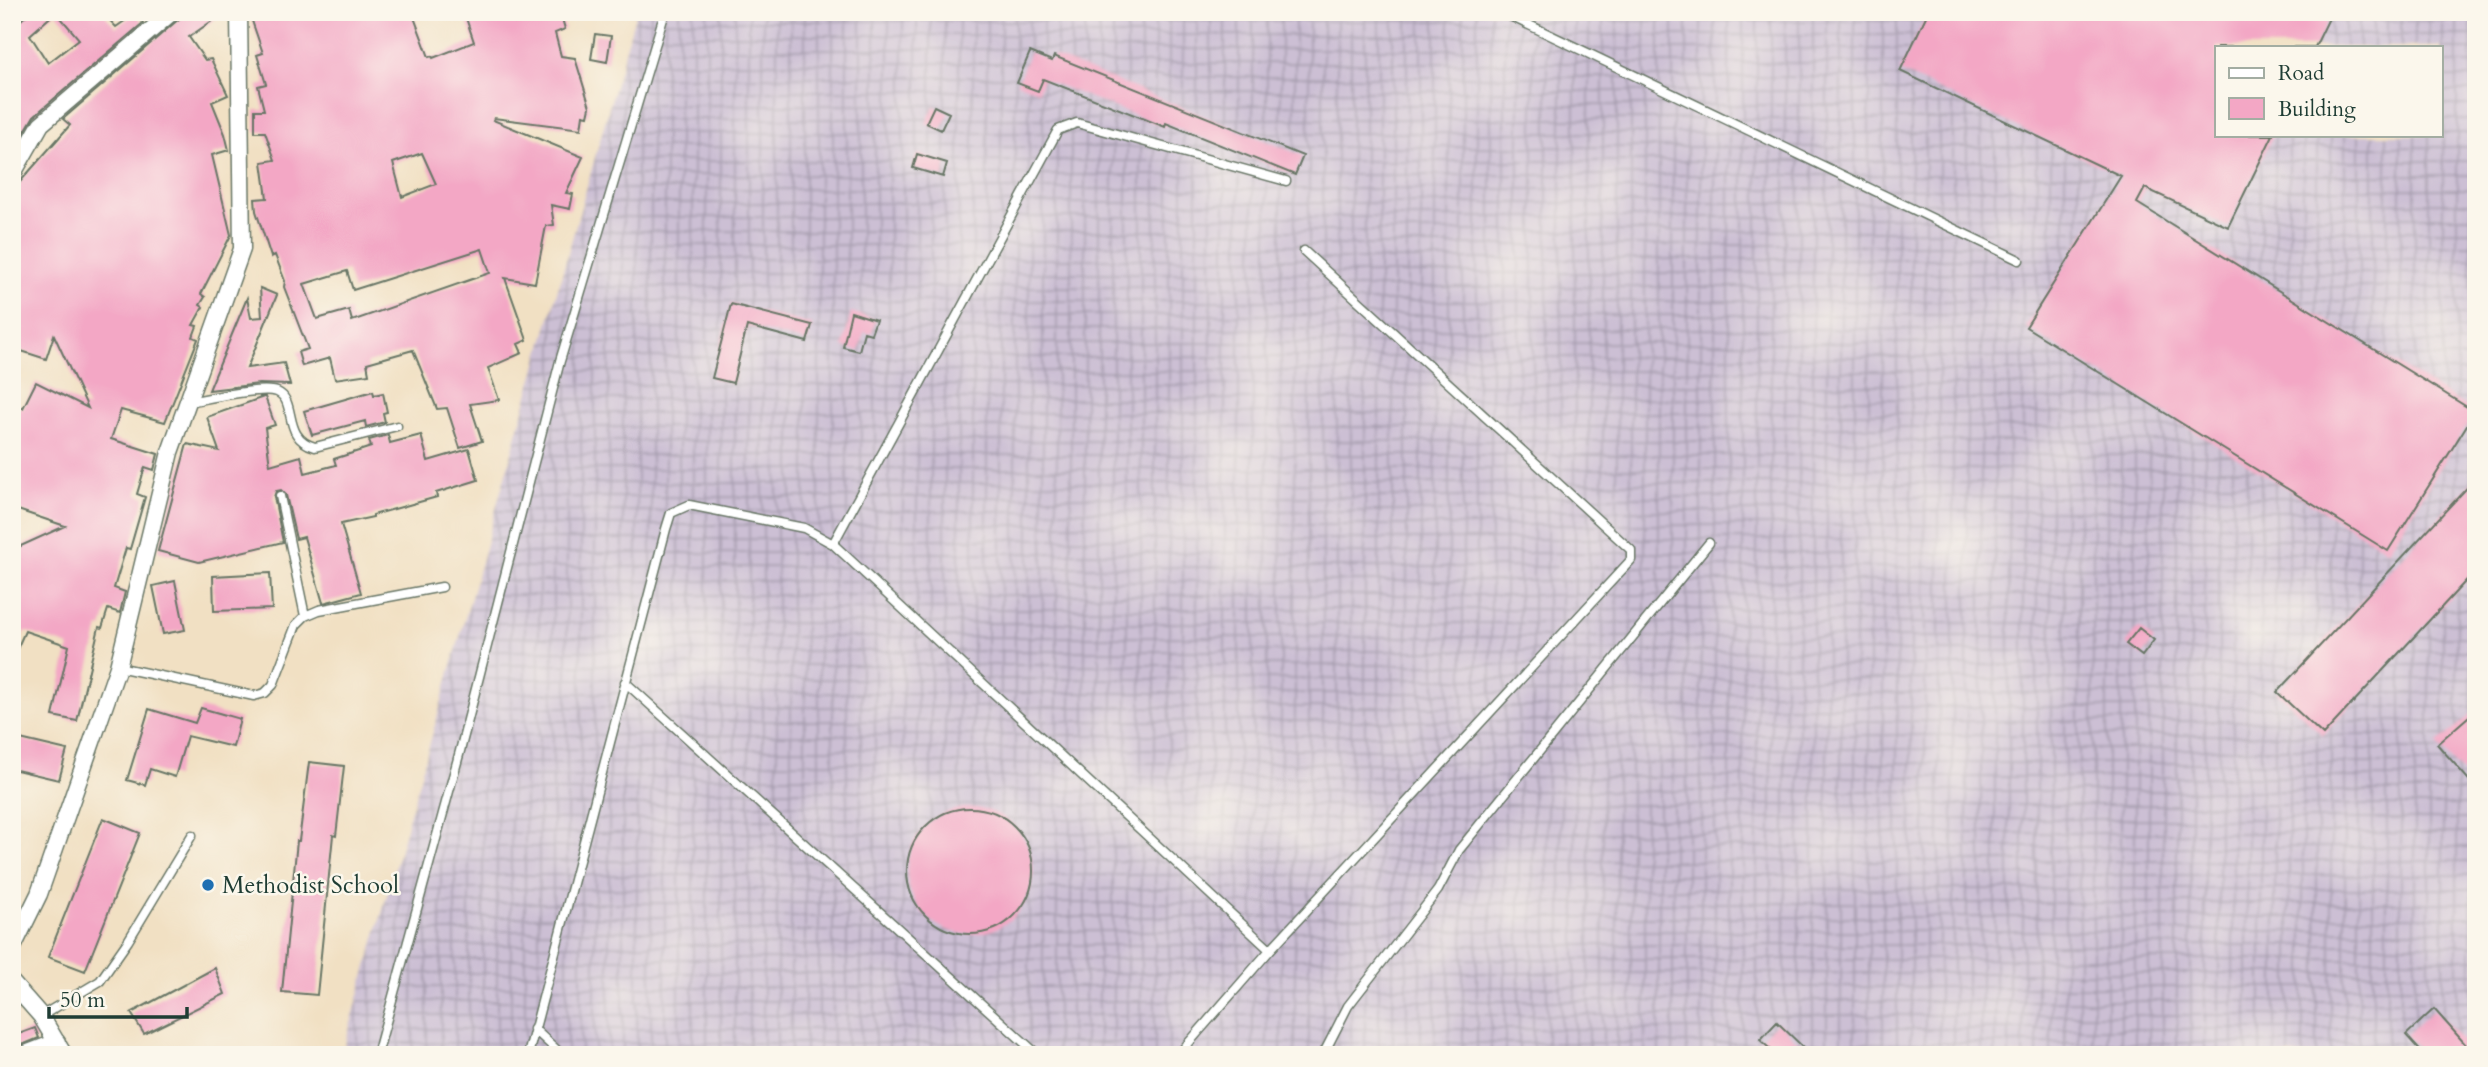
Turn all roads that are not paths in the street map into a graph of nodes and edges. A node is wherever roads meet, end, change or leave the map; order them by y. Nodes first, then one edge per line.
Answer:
1 (172, 12) edge
2 (239, 12) edge
3 (664, 12) edge
4 (1502, 12) edge
5 (12, 175) edge
6 (1286, 181) dead end
7 (1304, 251) dead end
8 (2019, 260) dead end
9 (188, 402) junction
10 (397, 426) dead end
11 (280, 496) dead end
12 (1709, 543) dead end
13 (833, 544) junction
14 (442, 587) dead end
15 (305, 616) junction
16 (118, 667) junction
17 (625, 682) junction
18 (192, 835) dead end
19 (12, 949) edge
20 (1270, 950) junction
21 (12, 983) edge
22 (41, 1016) junction
23 (534, 1029) junction
24 (60, 1048) edge
25 (23, 1055) edge
26 (377, 1055) edge
27 (527, 1055) edge
28 (562, 1055) edge
29 (1038, 1055) edge
30 (1178, 1055) edge
31 (1323, 1055) edge

1 - 5 street
2 - 9 street
3 - 26 lane
4 - 8 lane
6 - 13 lane
7 - 20 lane
9 - 10 lane
9 - 16 street
11 - 15 lane
12 - 31 lane
13 - 17 lane
13 - 20 lane
14 - 15 lane
15 - 16 lane
16 - 19 street
17 - 23 lane
17 - 29 lane
18 - 22 lane
20 - 30 lane
21 - 22 street
22 - 24 street
23 - 27 lane
23 - 28 lane
24 - 25 street

